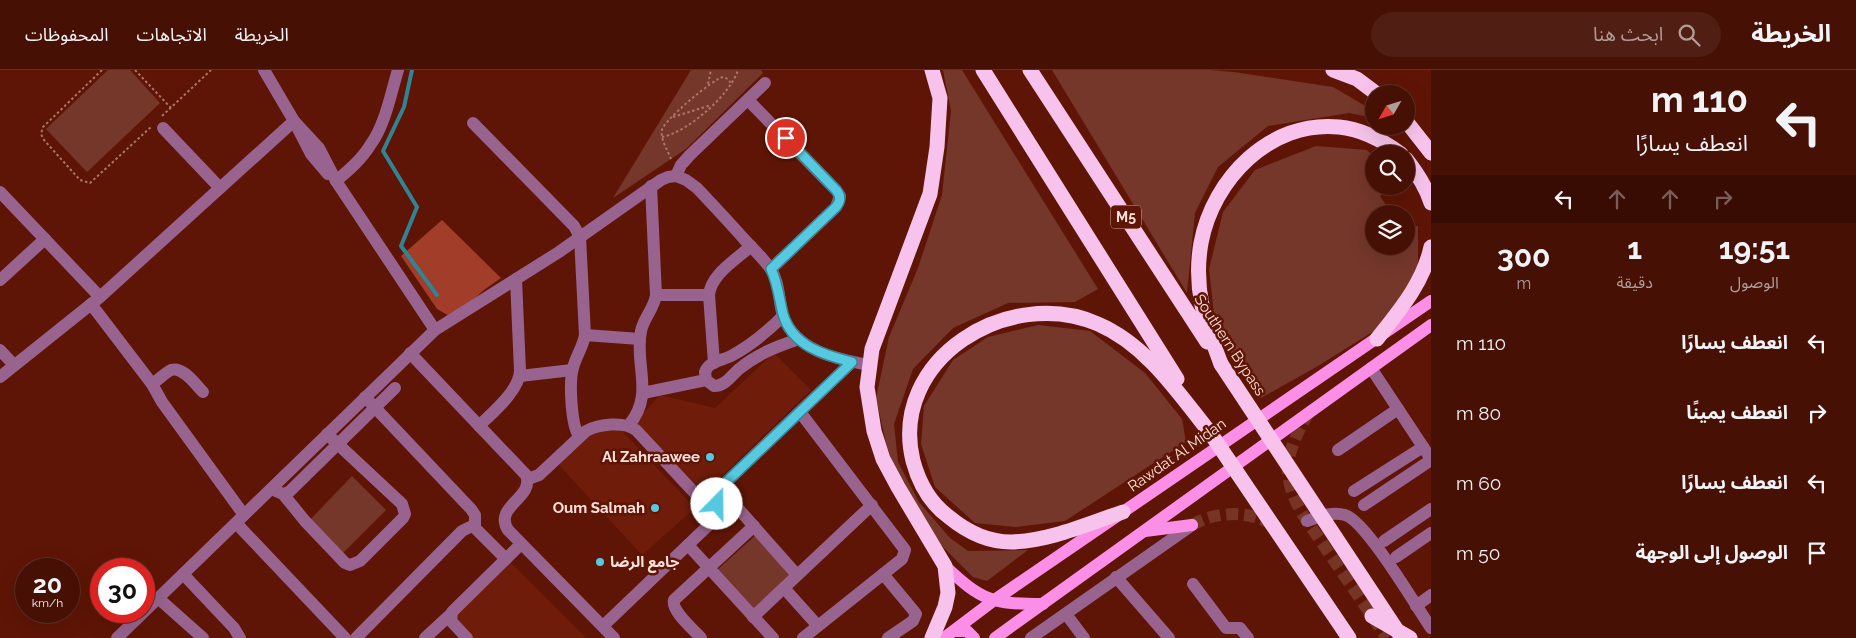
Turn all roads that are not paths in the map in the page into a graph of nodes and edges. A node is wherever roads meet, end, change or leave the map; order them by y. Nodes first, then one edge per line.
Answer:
1 (264, 70) edge
2 (398, 70) edge
3 (932, 70) edge
4 (983, 70) edge
5 (1030, 70) edge
6 (1333, 70) edge
7 (765, 83) dead end
8 (1365, 85) edge
9 (748, 100) junction
10 (294, 121) junction
11 (473, 123) dead end
12 (163, 128) dead end
13 (1415, 133) edge
14 (1389, 145) edge
15 (1431, 153) edge
16 (1415, 170) edge
17 (676, 176) junction
18 (336, 181) junction
19 (651, 186) junction
20 (220, 188) junction
21 (0, 192) edge
22 (1431, 203) edge
23 (580, 237) junction
24 (45, 239) junction
25 (751, 246) junction
26 (1431, 247) edge
27 (771, 269) junction
28 (516, 279) junction
29 (0, 280) edge
30 (656, 295) junction
31 (709, 295) junction
32 (96, 301) junction
33 (1431, 301) edge
34 (784, 316) junction
35 (1430, 329) edge
36 (435, 330) junction
37 (585, 335) junction
38 (760, 338) junction
39 (799, 338) junction
40 (640, 339) junction
41 (1377, 339) junction
42 (0, 350) edge
43 (768, 351) junction
44 (410, 353) junction
45 (714, 362) junction
46 (852, 362) junction
47 (1221, 364) junction
48 (14, 365) junction
49 (869, 365) junction
50 (1371, 368) junction
51 (572, 370) junction
52 (0, 376) edge
53 (520, 376) junction
54 (706, 380) junction
55 (152, 384) junction
56 (394, 388) dead end
57 (203, 392) dead end
58 (643, 393) junction
59 (365, 397) junction
60 (375, 408) junction
61 (1398, 409) junction
62 (800, 412) junction
63 (629, 425) junction
64 (479, 426) junction
65 (327, 434) junction
66 (1211, 434) junction
67 (579, 436) junction
68 (337, 445) junction
69 (1423, 447) junction
70 (1338, 450) dead end
71 (1431, 460) edge
72 (528, 479) junction
73 (720, 488) junction
74 (278, 491) junction
75 (1354, 492) dead end
76 (872, 505) junction
77 (1364, 505) dead end
78 (1431, 509) edge
79 (1123, 512) junction
80 (717, 517) junction
81 (240, 519) junction
82 (1307, 521) dead end
83 (474, 525) junction
84 (1192, 525) joint
85 (754, 526) junction
86 (1143, 531) junction
87 (1431, 533) edge
88 (1384, 541) dead end
89 (521, 544) junction
90 (688, 545) junction
91 (1396, 557) dead end
92 (506, 559) junction
93 (945, 566) junction
94 (708, 568) junction
95 (183, 574) junction
96 (883, 574) junction
97 (798, 575) junction
98 (1116, 578) junction
99 (1193, 584) dead end
100 (784, 588) junction
101 (1431, 595) edge
102 (158, 598) junction
103 (993, 601) junction
104 (1043, 604) junction
105 (1416, 606) junction
106 (1066, 614) junction
107 (450, 615) junction
108 (1372, 616) dead end
109 (753, 617) junction
110 (818, 626) junction
111 (1431, 628) edge
112 (607, 634) edge
113 (949, 634) edge
114 (362, 636) edge
115 (1345, 636) edge
116 (117, 638) edge
117 (203, 638) edge
118 (240, 638) edge
119 (346, 638) edge
120 (425, 638) edge
121 (467, 638) edge
122 (701, 638) edge
123 (773, 638) edge
124 (803, 638) edge
125 (888, 638) edge
126 (932, 638) edge
127 (974, 638) edge
128 (995, 638) edge
129 (1031, 638) edge
130 (1084, 638) edge
131 (1169, 638) edge
132 (1248, 638) edge
133 (1402, 638) edge
134 (1410, 638) edge

1 - 10 street
2 - 18 street
3 - 49 highway
4 - 66 highway
5 - 47 highway, Southern Bypass / M5
6 - 8 highway
7 - 9 street
9 - 17 street
9 - 27 street
10 - 18 street
10 - 20 street
11 - 23 street
12 - 20 street
13 - 15 highway
14 - 47 highway
16 - 22 highway
17 - 19 street
17 - 25 street
18 - 36 street
19 - 23 street
19 - 30 street
20 - 32 street
21 - 24 street
23 - 28 street
23 - 37 street
24 - 29 street
24 - 32 street
25 - 27 street
25 - 31 street
26 - 41 highway
27 - 34 street
28 - 36 street
28 - 53 street
30 - 31 street
30 - 40 street
31 - 45 street
32 - 48 street
32 - 55 street
33 - 41 main road, Rawdat Al Midan
34 - 38 street
34 - 39 street
35 - 50 main road
36 - 44 street
37 - 40 street
37 - 51 street
38 - 43 street
38 - 45 street
39 - 43 street
39 - 46 street
40 - 58 street
41 - 79 main road, Rawdat Al Midan
42 - 48 street
43 - 54 street
44 - 59 street
44 - 64 street
45 - 54 street
46 - 49 street
46 - 62 street
47 - 133 highway, Southern Bypass / M5, bridge
48 - 52 street
49 - 93 highway
50 - 61 street
50 - 86 main road
51 - 53 street
51 - 67 street
53 - 64 street
54 - 58 street
55 - 57 street
55 - 81 street
56 - 60 street
58 - 63 street
59 - 60 street
59 - 65 street
60 - 68 street
60 - 83 street
61 - 69 street
61 - 70 street
62 - 73 street
62 - 76 street
63 - 67 street
63 - 80 street
64 - 72 street
65 - 68 street
65 - 74 street
66 - 79 highway
66 - 115 highway, bridge
67 - 72 street
68 - 74 street
68 - 74 street
69 - 71 street
69 - 75 street
71 - 77 street
72 - 89 street
73 - 80 street
73 - 85 street
74 - 81 street
76 - 96 street
76 - 97 street
78 - 88 street
79 - 103 main road, Rawdat Al Midan
80 - 90 street
81 - 95 street
81 - 119 street
82 - 105 street
83 - 92 street
83 - 114 street
84 - 86 main road
84 - 98 street
85 - 94 street
85 - 97 street
86 - 104 main road
87 - 91 street
89 - 92 street
89 - 112 street
90 - 94 street
90 - 112 street
92 - 107 street
93 - 103 main road
93 - 126 highway
94 - 109 street
94 - 122 street
95 - 102 street
95 - 118 street
96 - 110 street
96 - 125 street
97 - 100 street
98 - 106 street
98 - 131 street
99 - 132 street
100 - 109 street
100 - 110 street
101 - 105 street
102 - 116 street
102 - 117 street
103 - 104 main road
103 - 113 main road, Rawdat Al Midan
104 - 128 main road
105 - 111 street
106 - 129 street
106 - 130 street
107 - 120 street
107 - 121 street
108 - 134 highway
109 - 123 street
110 - 124 street
113 - 127 main road

